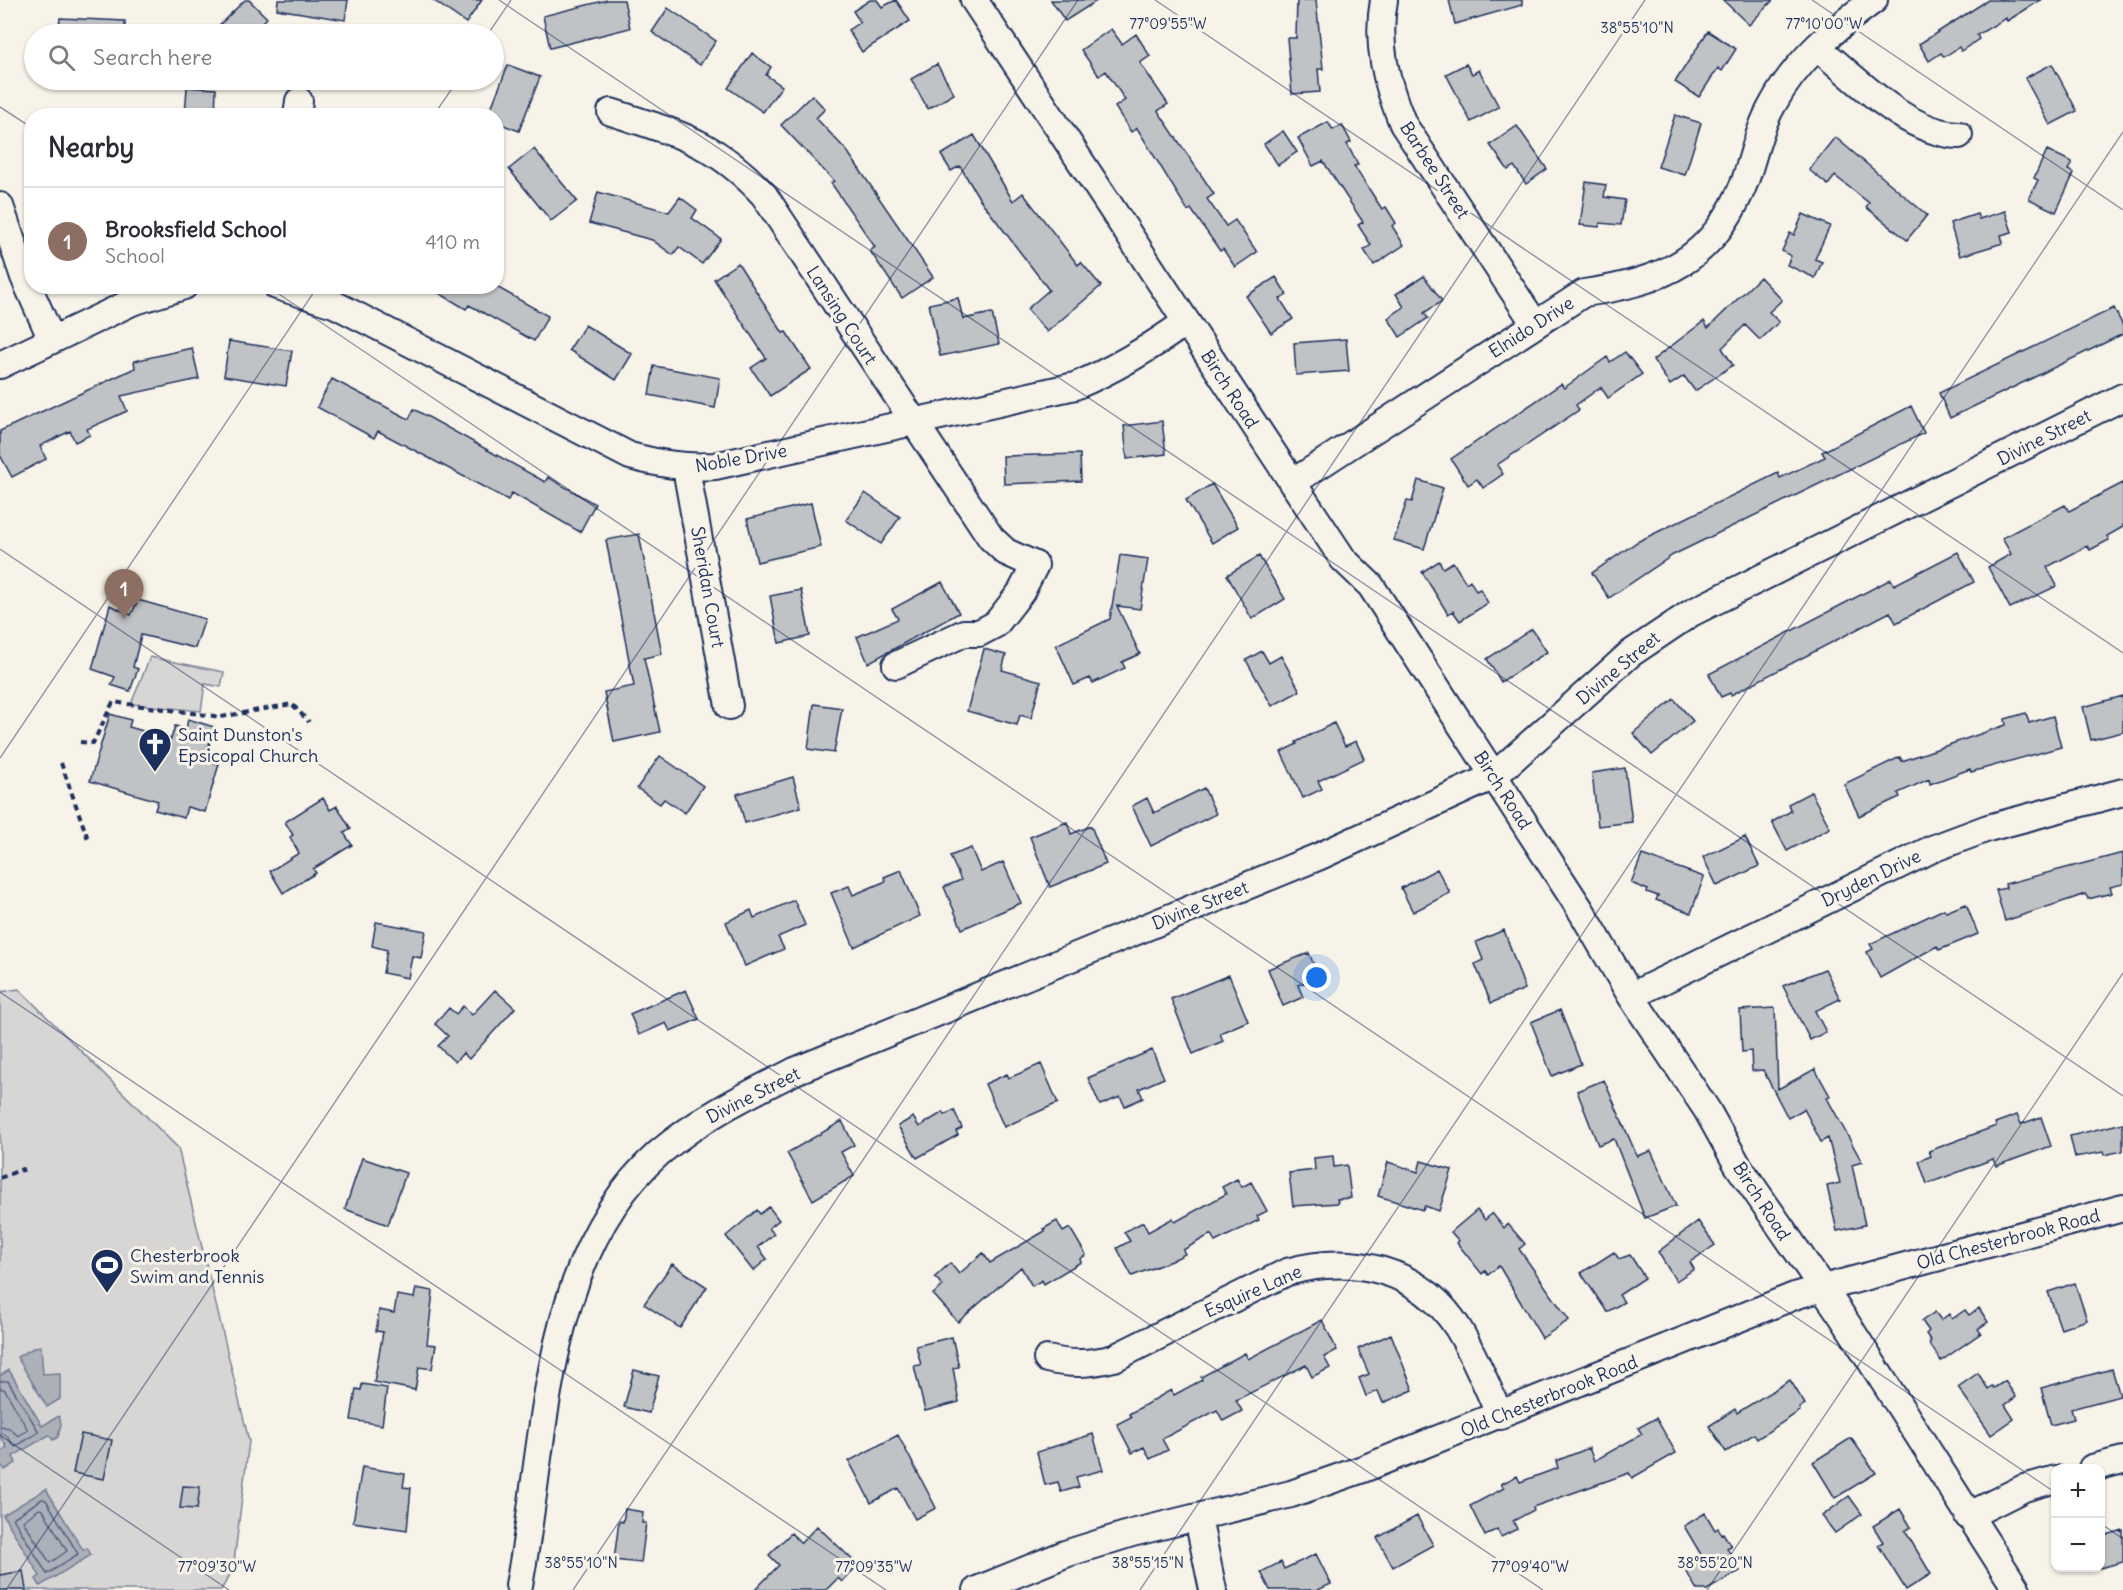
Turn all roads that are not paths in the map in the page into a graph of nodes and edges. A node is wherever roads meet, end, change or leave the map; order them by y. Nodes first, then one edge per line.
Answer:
1 (974, 0) edge
2 (1384, 0) edge
3 (1874, 0) edge
4 (1817, 47) junction
5 (611, 112) dead end
6 (1959, 135) dead end
7 (0, 206) edge
8 (24, 277) edge
9 (32, 294) edge
10 (158, 294) edge
11 (302, 294) edge
12 (1186, 322) junction
13 (1535, 324) junction
14 (52, 340) junction
15 (0, 365) edge
16 (2123, 398) edge
17 (914, 422) junction
18 (686, 468) junction
19 (1292, 483) junction
20 (896, 665) dead end
21 (729, 706) dead end
22 (1494, 776) junction
23 (2123, 792) edge
24 (1631, 996) junction
25 (2123, 1208) edge
26 (1822, 1289) junction
27 (1047, 1359) dead end
28 (1500, 1416) junction
29 (2123, 1460) edge
30 (2105, 1465) edge
31 (2051, 1480) edge
32 (1968, 1516) junction
33 (1198, 1518) junction
34 (519, 1585) dead end
35 (977, 1590) edge
36 (1213, 1590) edge
37 (2017, 1590) edge

1 - 12 street, Birch Road
2 - 13 street, Barbee Street
3 - 4 street, Elnido Drive
4 - 6 street
4 - 13 street, Elnido Drive
5 - 17 street, Lansing Court
7 - 8 street
9 - 14 street
10 - 14 street
11 - 18 street, Noble Drive
12 - 17 street, Noble Drive
12 - 19 street, Birch Road
13 - 19 street, Elnido Drive
14 - 15 street
16 - 22 street, Divine Street
17 - 18 street, Noble Drive
17 - 20 street, Lansing Court
18 - 21 street, Sheridan Court
19 - 22 street, Birch Road
22 - 24 street, Birch Road
22 - 34 street, Divine Street
23 - 24 street, Dryden Drive
24 - 26 street, Birch Road
25 - 26 street, Old Chesterbrook Road
26 - 28 street, Old Chesterbrook Road
26 - 32 street, Birch Road
27 - 28 street, Esquire Lane
28 - 33 street, Old Chesterbrook Road
29 - 30 street
31 - 32 street
32 - 37 street, Birch Road
33 - 35 street, Old Chesterbrook Road
33 - 36 street

